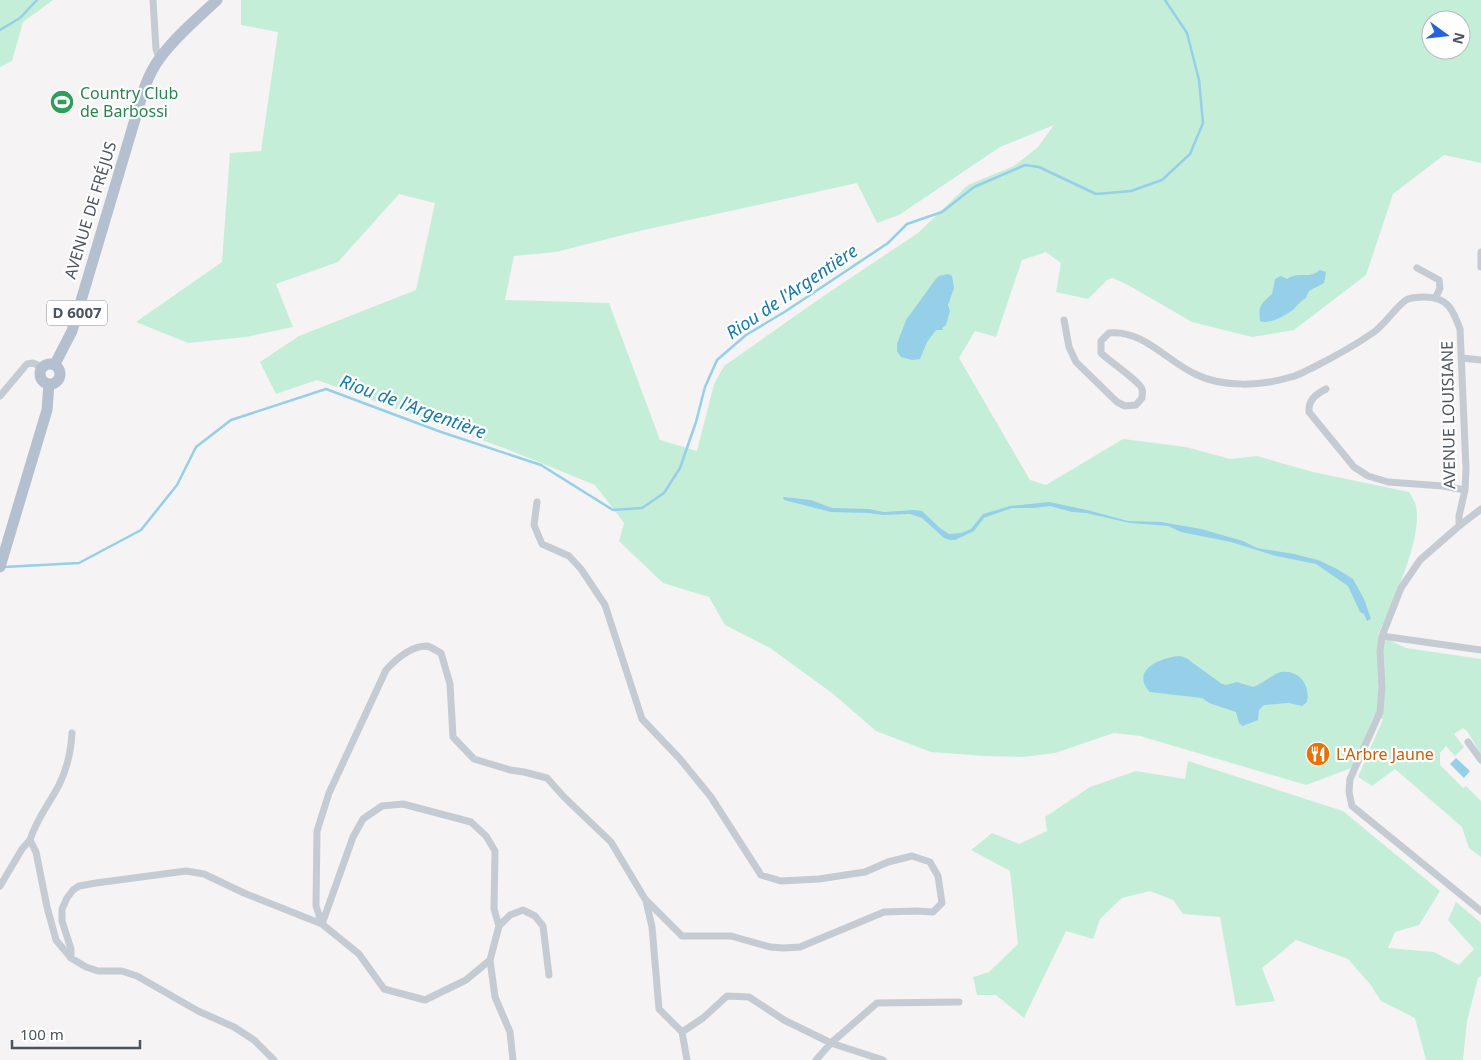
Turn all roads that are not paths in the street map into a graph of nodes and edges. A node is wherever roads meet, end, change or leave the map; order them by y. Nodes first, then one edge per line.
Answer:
1 (153, 0) edge
2 (217, 0) edge
3 (159, 58) junction
4 (1481, 252) edge
5 (1481, 267) edge
6 (1417, 268) dead end
7 (1436, 297) junction
8 (1064, 320) dead end
9 (1462, 358) junction
10 (1481, 360) edge
11 (55, 364) junction
12 (42, 367) junction
13 (49, 384) junction
14 (1326, 389) dead end
15 (0, 396) edge
16 (1465, 490) junction
17 (537, 502) dead end
18 (1481, 509) edge
19 (1459, 526) junction
20 (0, 567) edge
21 (1382, 636) junction
22 (1481, 650) edge
23 (72, 733) dead end
24 (1468, 742) dead end
25 (1481, 760) edge
26 (30, 840) junction
27 (0, 886) edge
28 (646, 899) junction
29 (1481, 911) edge
30 (322, 924) junction
31 (499, 926) junction
32 (71, 958) junction
33 (490, 960) junction
34 (549, 974) dead end
35 (959, 1002) dead end
36 (682, 1032) junction
37 (831, 1043) junction
38 (274, 1060) edge
39 (513, 1060) edge
40 (686, 1060) edge
41 (816, 1060) edge
42 (883, 1060) edge

1 - 3 street
2 - 3 main road, AVENUE DE FRÉJUS / D 6007
3 - 11 main road, AVENUE DE FRÉJUS / D 6007
4 - 5 street
6 - 7 street
7 - 8 street
7 - 9 street, AVENUE LOUISIANE
9 - 10 street
9 - 16 street, AVENUE LOUISIANE
11 - 12 main road
11 - 13 main road
12 - 13 main road
12 - 15 street
13 - 20 main road
14 - 16 street
16 - 19 street, AVENUE LOUISIANE
17 - 28 street
18 - 19 street
19 - 21 street
21 - 22 street
21 - 29 street
23 - 26 street
24 - 25 street
26 - 27 street
26 - 32 street
28 - 30 street
28 - 36 street
30 - 31 street
30 - 32 street
30 - 33 street
31 - 33 street
31 - 34 street
32 - 38 street
33 - 39 street
35 - 37 street
36 - 37 street
36 - 40 street
37 - 41 street
37 - 42 street

